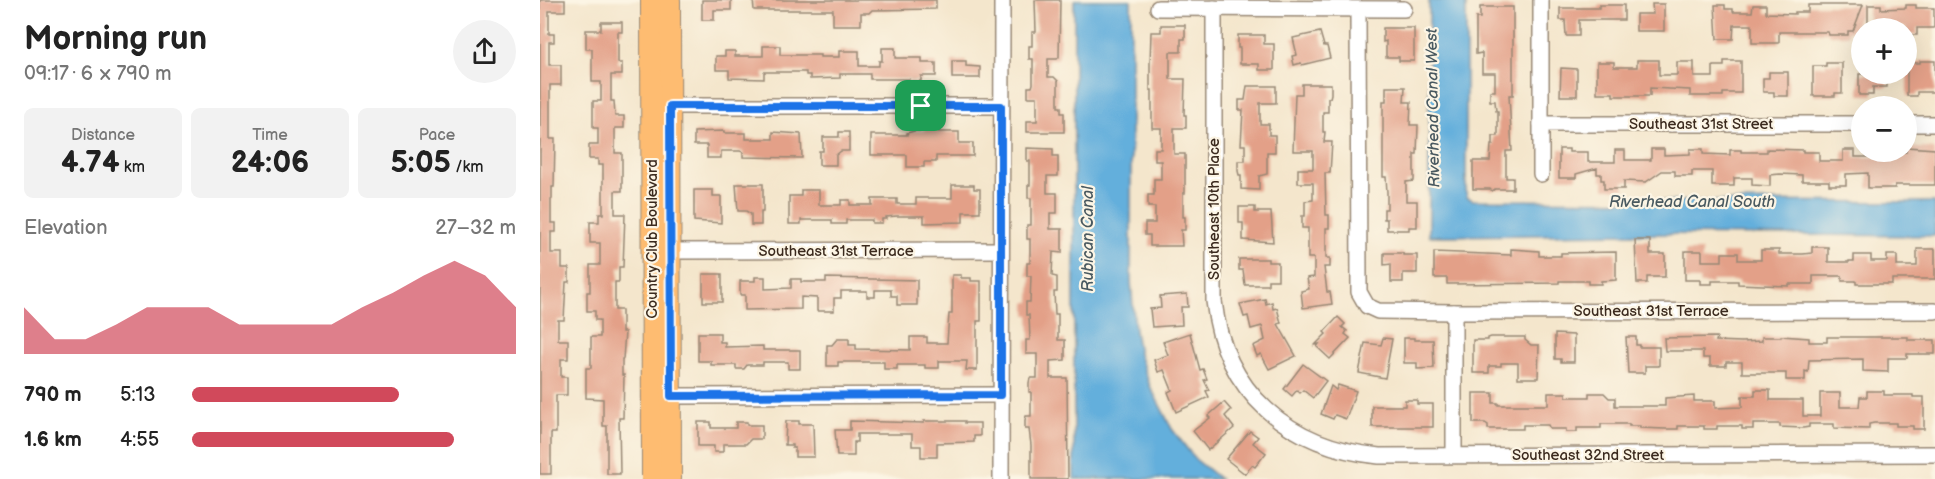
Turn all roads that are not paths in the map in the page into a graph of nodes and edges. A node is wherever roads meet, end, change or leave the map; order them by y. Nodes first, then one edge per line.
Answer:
1 (651, 0) edge
2 (670, 0) edge
3 (1002, 0) edge
4 (1541, 0) edge
5 (1158, 8) dead end
6 (1214, 8) junction
7 (1404, 9) dead end
8 (1358, 10) junction
9 (661, 106) junction
10 (1001, 106) junction
11 (1541, 124) junction
12 (1851, 124) edge
13 (1917, 124) edge
14 (1935, 124) edge
15 (1541, 174) dead end
16 (1001, 250) junction
17 (671, 251) junction
18 (1935, 311) edge
19 (1454, 312) junction
20 (1001, 395) junction
21 (671, 396) junction
22 (1257, 400) joint
23 (1935, 454) edge
24 (1454, 455) junction
25 (652, 479) edge
26 (671, 479) edge
27 (1001, 479) edge

1 - 9 main road, Country Club Boulevard
2 - 9 main road, Country Club Boulevard
3 - 10 street
4 - 11 street
5 - 6 street
6 - 8 street
6 - 22 street, Southeast 10th Place
7 - 8 street
8 - 19 street, Southeast 31st Terrace
9 - 10 street
9 - 17 main road, Country Club Boulevard
9 - 25 main road, Country Club Boulevard
10 - 16 street
11 - 12 street, Southeast 31st Street
11 - 15 street
13 - 14 street
16 - 17 street, Southeast 31st Terrace
16 - 20 street
17 - 21 main road, Country Club Boulevard
18 - 19 street, Southeast 31st Terrace
19 - 24 street
20 - 21 street
20 - 27 street
21 - 26 main road, Country Club Boulevard
22 - 24 street, Southeast 32nd Street
23 - 24 street, Southeast 32nd Street

